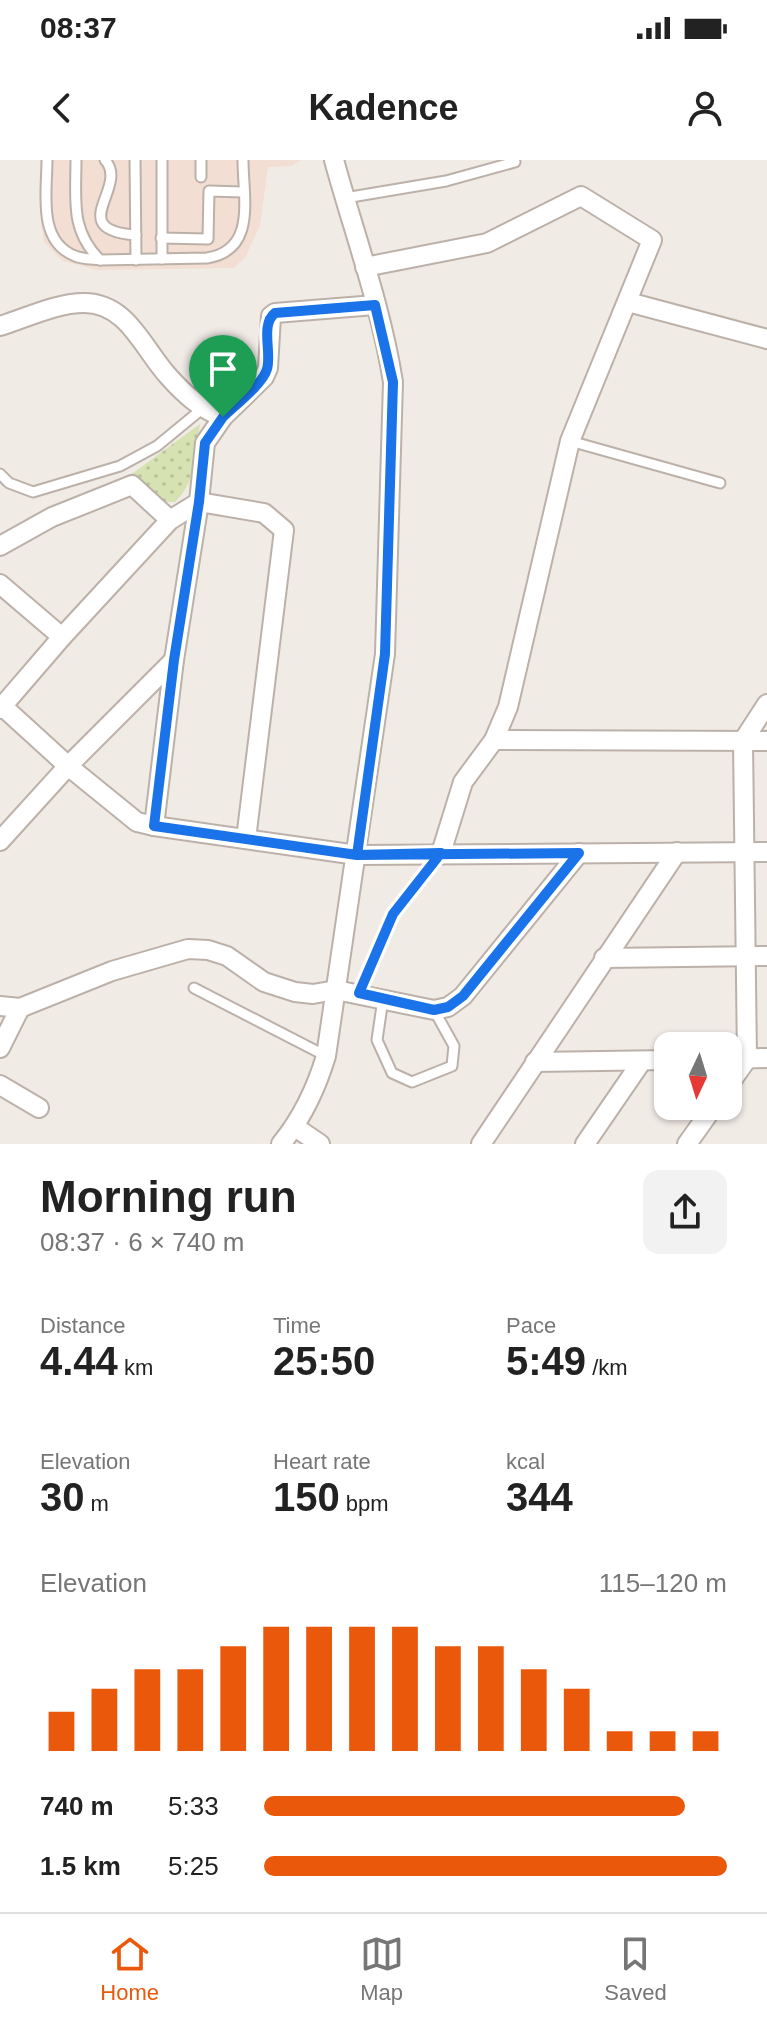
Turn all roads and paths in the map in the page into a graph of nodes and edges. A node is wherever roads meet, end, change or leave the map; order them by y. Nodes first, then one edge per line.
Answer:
1 (47, 160) edge
2 (76, 160) edge
3 (105, 160) edge
4 (135, 160) edge
5 (162, 160) edge
6 (201, 160) edge
7 (243, 160) edge
8 (334, 160) edge
9 (514, 160) edge
10 (201, 177) dead end
11 (243, 192) junction
12 (344, 198) junction
13 (136, 235) junction
14 (161, 238) junction
15 (162, 259) junction
16 (100, 260) junction
17 (136, 260) junction
18 (365, 267) junction
19 (628, 302) junction
20 (375, 305) junction
21 (0, 326) edge
22 (767, 339) edge
23 (202, 409) junction
24 (223, 417) junction
25 (570, 441) junction
26 (0, 474) edge
27 (720, 483) dead end
28 (199, 502) junction
29 (170, 520) junction
30 (0, 546) edge
31 (0, 584) edge
32 (62, 637) junction
33 (174, 660) junction
34 (767, 704) edge
35 (1, 706) edge
36 (494, 740) junction
37 (743, 741) junction
38 (767, 741) edge
39 (68, 766) junction
40 (154, 826) junction
41 (246, 839) junction
42 (0, 841) edge
43 (677, 852) junction
44 (767, 852) edge
45 (441, 853) junction
46 (579, 853) junction
47 (744, 853) junction
48 (357, 855) junction
49 (746, 956) junction
50 (767, 956) edge
51 (604, 958) junction
52 (194, 988) dead end
53 (336, 990) junction
54 (359, 993) junction
55 (383, 999) junction
56 (0, 1006) edge
57 (20, 1008) junction
58 (434, 1010) junction
59 (739, 1032) edge
60 (0, 1048) edge
61 (326, 1056) junction
62 (767, 1058) edge
63 (742, 1059) edge
64 (642, 1061) junction
65 (654, 1061) edge
66 (535, 1062) junction
67 (0, 1085) edge
68 (39, 1108) dead end
69 (704, 1120) edge
70 (295, 1127) junction
71 (281, 1144) edge
72 (320, 1144) edge
73 (481, 1144) edge
74 (585, 1144) edge
75 (687, 1144) edge

1 - 16 lane
2 - 16 lane
3 - 13 lane
4 - 13 lane
5 - 14 lane
6 - 10 lane
7 - 11 lane
8 - 12 street
9 - 12 lane
11 - 14 lane
11 - 15 lane
12 - 18 street
13 - 17 lane
14 - 15 lane
15 - 17 lane
16 - 17 lane
18 - 19 street
18 - 20 street
19 - 22 street
19 - 25 street
20 - 24 street
20 - 48 street
21 - 23 street
23 - 24 street
23 - 26 lane
24 - 28 street
25 - 27 lane
25 - 36 street
28 - 29 street
28 - 33 street
28 - 41 street
29 - 30 street
29 - 32 street
31 - 32 street
32 - 35 street
33 - 39 street
33 - 40 street
34 - 37 street
35 - 39 street
36 - 37 street
36 - 45 street
37 - 38 street
37 - 47 street
39 - 40 street
39 - 42 street
40 - 41 street
41 - 48 street
43 - 46 street
43 - 47 street
43 - 51 street
44 - 47 street
45 - 46 street
45 - 48 street
45 - 54 lane
46 - 58 street
47 - 49 street
48 - 53 street
49 - 50 street
49 - 51 street
49 - 59 street
51 - 66 street
52 - 61 lane
53 - 54 street
53 - 57 street
53 - 61 street
54 - 55 street
55 - 58 street
55 - 58 lane
56 - 57 street
57 - 60 street
61 - 70 street
62 - 63 street
64 - 65 street
64 - 66 street
64 - 74 street
66 - 73 street
67 - 68 street
69 - 75 street
70 - 71 street
70 - 72 street

